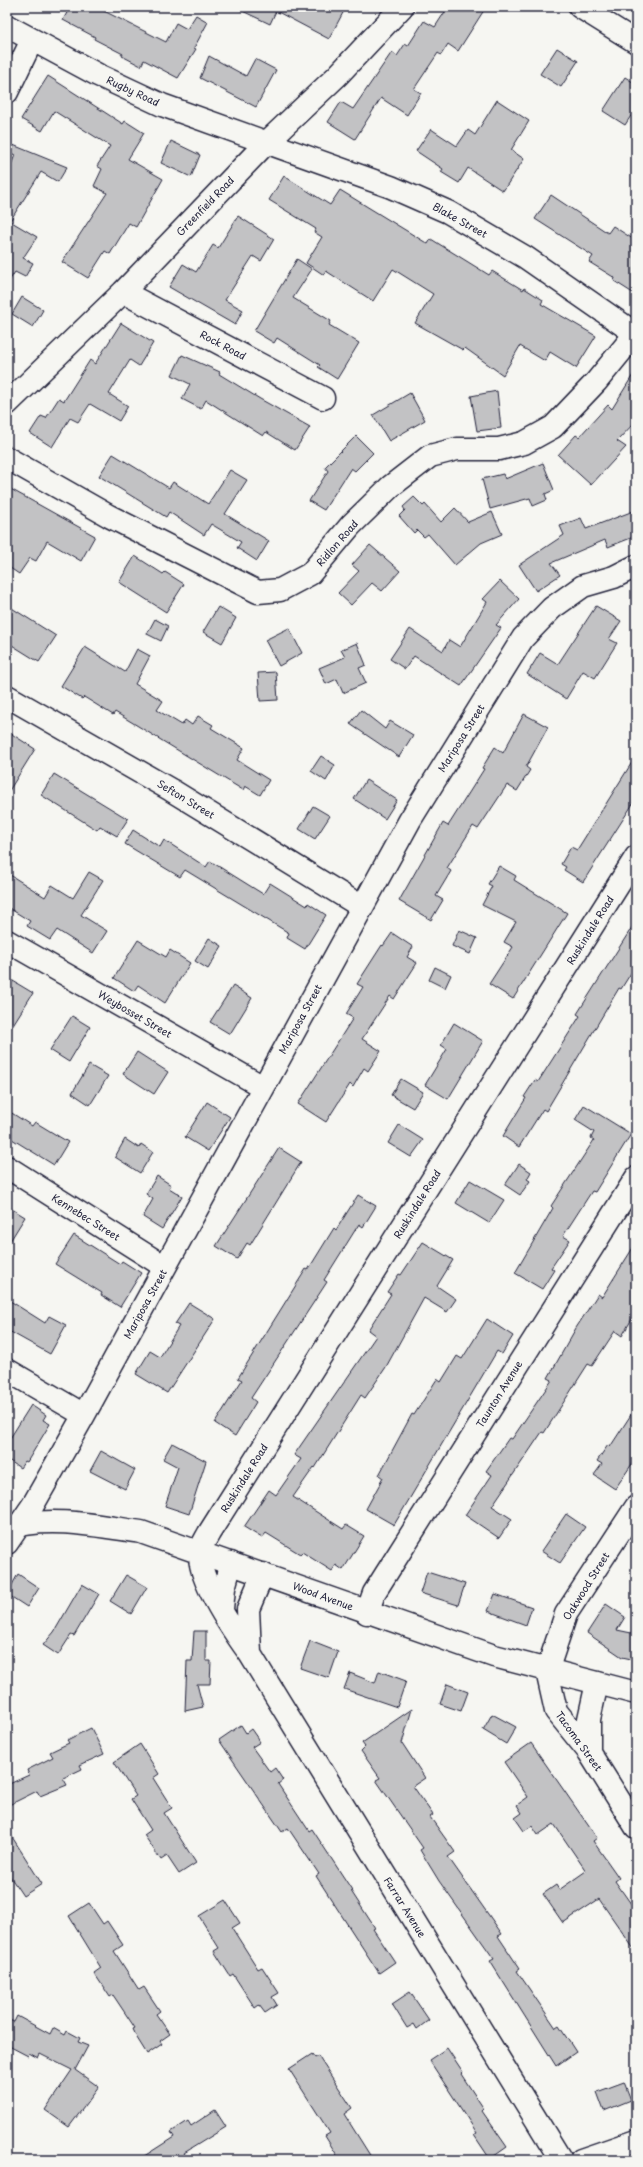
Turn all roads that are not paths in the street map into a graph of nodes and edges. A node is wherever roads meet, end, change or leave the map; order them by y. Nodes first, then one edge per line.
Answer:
1 (402, 7) edge
2 (580, 7) edge
3 (7, 26) edge
4 (32, 40) junction
5 (636, 42) edge
6 (7, 92) edge
7 (266, 144) junction
8 (123, 292) junction
9 (636, 334) edge
10 (323, 398) dead end
11 (7, 404) edge
12 (7, 458) edge
13 (636, 566) edge
14 (7, 696) edge
15 (636, 856) edge
16 (362, 907) junction
17 (7, 941) edge
18 (263, 1087) junction
19 (7, 1167) edge
20 (636, 1178) edge
21 (165, 1267) junction
22 (7, 1370) edge
23 (84, 1415) junction
24 (636, 1507) edge
25 (13, 1526) edge
26 (7, 1543) edge
27 (200, 1552) junction
28 (231, 1563) junction
29 (263, 1574) junction
30 (222, 1609) junction
31 (367, 1613) junction
32 (250, 1654) junction
33 (547, 1671) junction
34 (597, 1683) junction
35 (636, 1693) edge
36 (589, 1752) junction
37 (636, 1827) edge
38 (636, 2141) edge
39 (561, 2160) edge
40 (580, 2160) edge

1 - 7 street, Greenfield Road
2 - 5 street
3 - 4 street, Rugby Road
4 - 6 street
4 - 7 street, Rugby Road
7 - 8 street, Greenfield Road
7 - 9 street, Blake Street
8 - 10 street, Rock Road
8 - 11 street, Greenfield Road
9 - 12 street, Ridlon Road
13 - 16 street, Mariposa Street
14 - 16 street, Sefton Street
15 - 27 street, Ruskindale Road
16 - 18 street, Mariposa Street
17 - 18 street, Weybosset Street
18 - 21 street, Mariposa Street
19 - 21 street, Kennebec Street
20 - 31 street, Taunton Avenue
21 - 23 street, Mariposa Street
22 - 23 street
23 - 25 street, Mariposa Street
24 - 33 street, Oakwood Street
25 - 26 street, Mariposa Street
25 - 27 street, Wood Avenue
27 - 28 street, Wood Avenue
27 - 30 street, Farrar Avenue
28 - 29 street, Wood Avenue
28 - 30 street
29 - 31 street, Wood Avenue
29 - 32 street, Farrar Avenue
30 - 32 street, Farrar Avenue
31 - 33 street, Wood Avenue
32 - 39 street, Farrar Avenue
33 - 34 street, Wood Avenue
33 - 36 street, Tacoma Street
34 - 35 street, Wood Avenue
34 - 36 street
36 - 37 street, Tacoma Street
38 - 40 street

